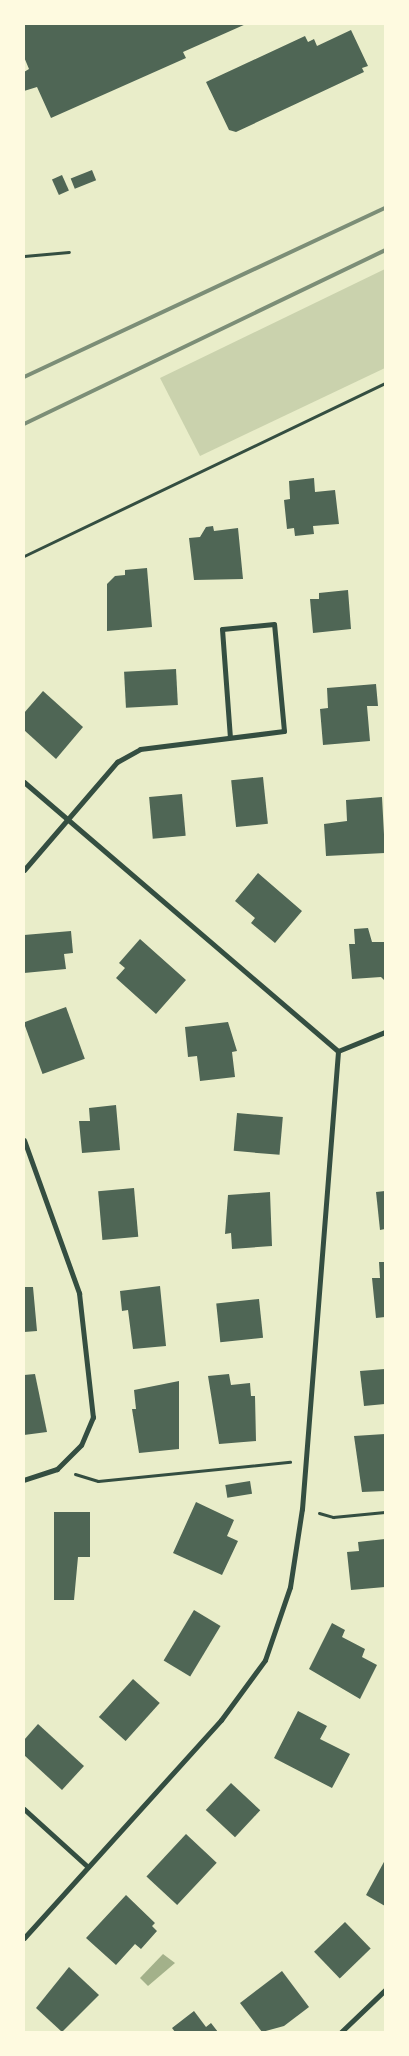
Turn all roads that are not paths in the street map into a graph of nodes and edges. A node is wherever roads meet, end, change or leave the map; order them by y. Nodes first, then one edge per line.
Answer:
1 (230, 737) junction
2 (24, 782) edge
3 (66, 819) junction
4 (24, 870) edge
5 (385, 1032) edge
6 (338, 1050) junction
7 (24, 1140) edge
8 (24, 1480) edge
9 (24, 1809) edge
10 (88, 1867) junction
11 (24, 1938) edge
12 (385, 1990) edge
13 (341, 2032) edge

1 - 1 street
1 - 3 street
2 - 3 street
3 - 4 street
3 - 6 street
5 - 6 street
6 - 10 street
7 - 8 street
9 - 10 street
10 - 11 street
12 - 13 street

